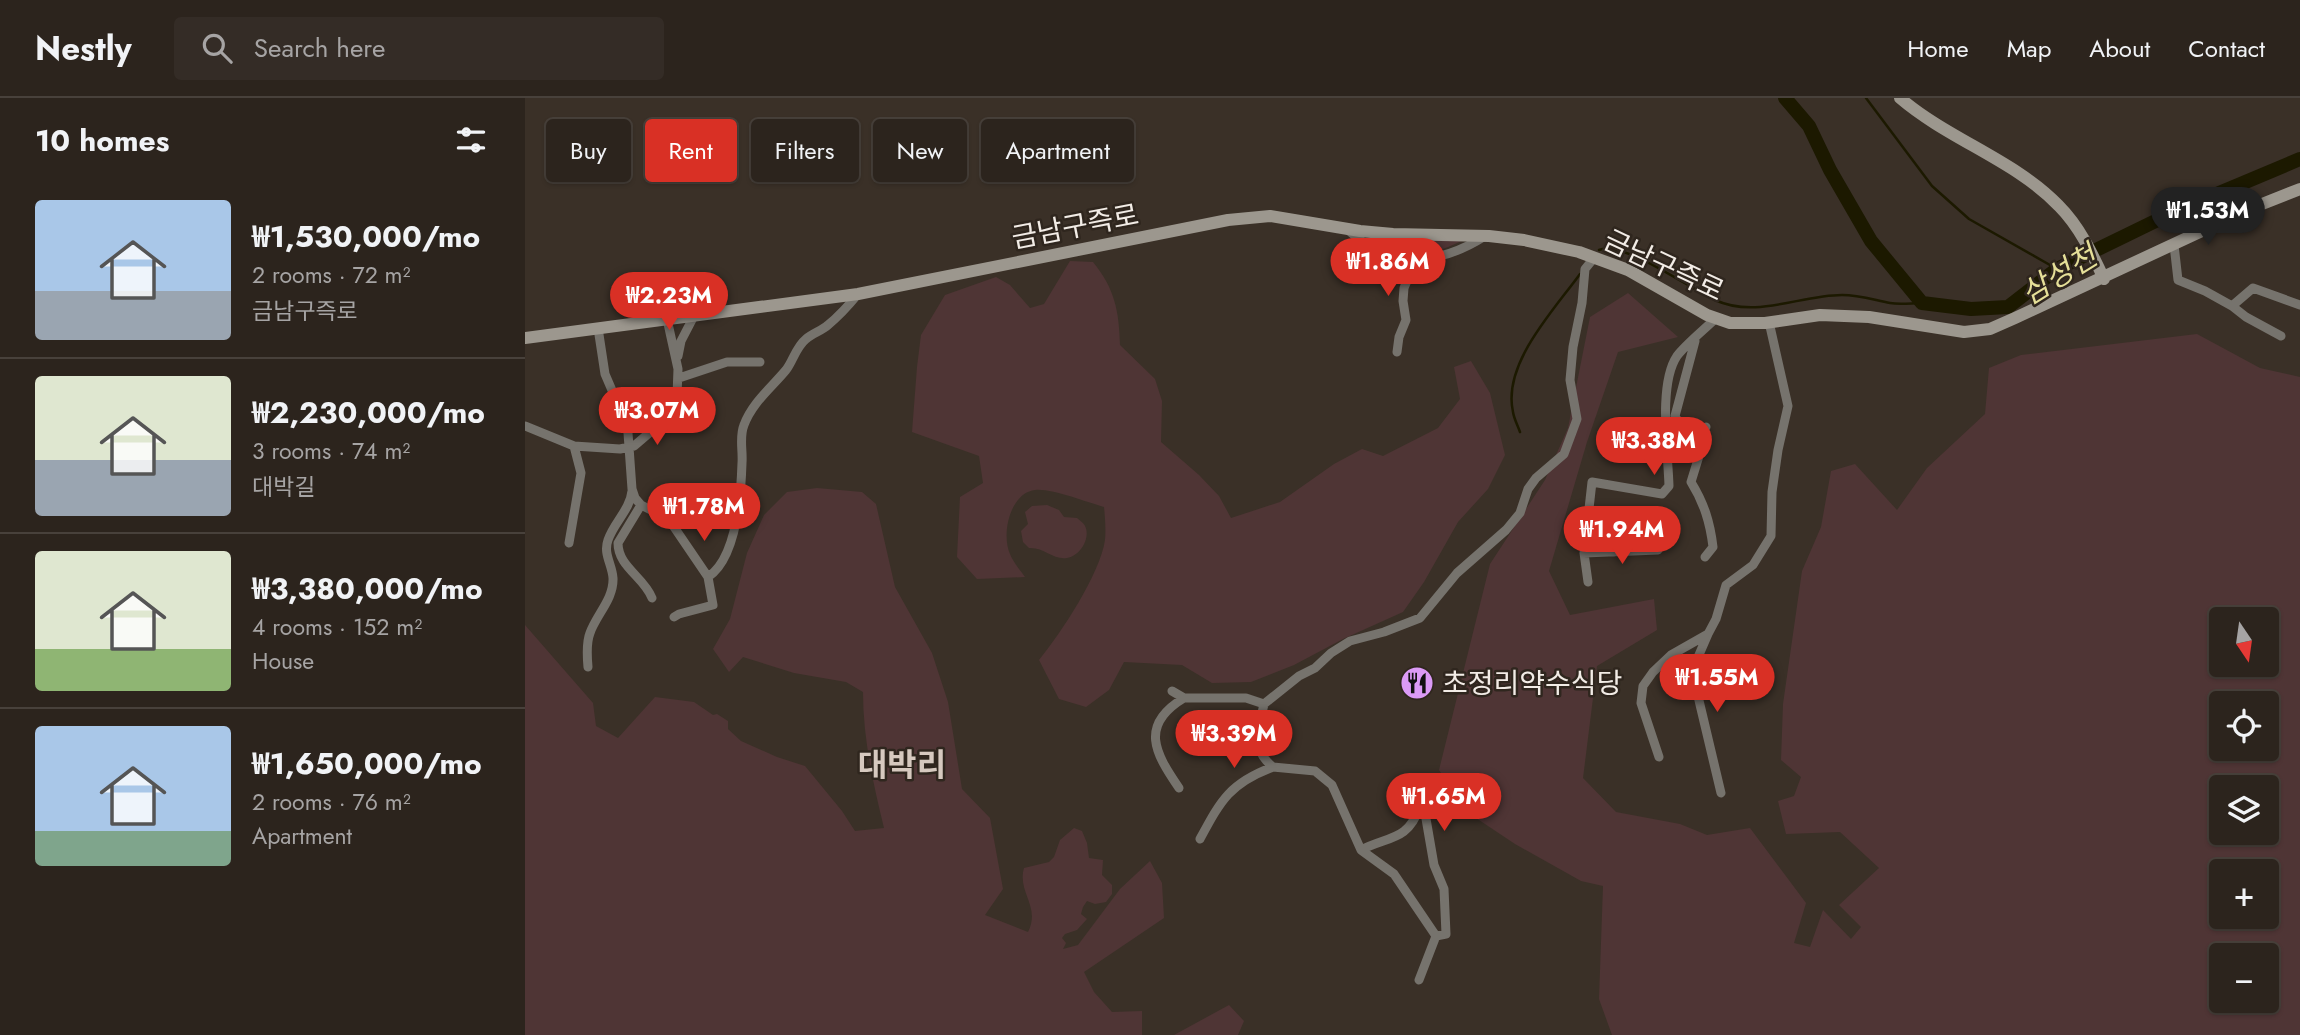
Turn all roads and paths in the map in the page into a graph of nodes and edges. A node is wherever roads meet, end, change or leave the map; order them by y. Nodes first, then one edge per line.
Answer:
1 (1900, 98) edge
2 (2300, 189) edge
3 (1347, 229) junction
4 (1486, 236) junction
5 (2174, 245) junction
6 (1396, 257) junction
7 (1594, 258) junction
8 (1422, 259) junction
9 (2101, 274) junction
10 (1382, 275) dead end
11 (858, 294) junction
12 (2300, 305) edge
13 (2232, 306) junction
14 (694, 316) junction
15 (1716, 318) junction
16 (667, 319) junction
17 (1769, 322) junction
18 (598, 328) junction
19 (2281, 336) dead end
20 (525, 338) edge
21 (1696, 340) junction
22 (1397, 352) dead end
23 (677, 360) junction
24 (760, 362) dead end
25 (679, 378) junction
26 (525, 426) edge
27 (1706, 427) dead end
28 (1687, 436) junction
29 (574, 446) junction
30 (629, 447) junction
31 (632, 489) junction
32 (641, 505) junction
33 (1616, 534) dead end
34 (569, 544) dead end
35 (1658, 550) dead end
36 (1614, 552) junction
37 (1584, 554) junction
38 (1706, 557) dead end
39 (708, 577) junction
40 (1588, 582) dead end
41 (652, 598) dead end
42 (674, 617) dead end
43 (1708, 634) junction
44 (587, 667) dead end
45 (1172, 691) dead end
46 (1184, 698) junction
47 (1264, 704) junction
48 (1659, 757) dead end
49 (1273, 767) junction
50 (1179, 788) dead end
51 (1721, 793) dead end
52 (1200, 839) dead end
53 (1361, 850) junction
54 (1436, 936) junction
55 (1419, 980) dead end

1 - 9 main road
2 - 5 main road, 금남구즉로
3 - 4 main road, 금남구즉로
3 - 6 street
3 - 11 main road, 금남구즉로
4 - 7 main road, 금남구즉로
4 - 8 street
5 - 9 main road, 금남구즉로
5 - 13 street
6 - 8 street
6 - 10 street
7 - 15 main road, 금남구즉로
7 - 47 street
8 - 22 street
9 - 17 main road, 금남구즉로
11 - 14 main road, 금남구즉로
11 - 39 street
12 - 13 street
13 - 19 street
14 - 16 main road, 금남구즉로
14 - 23 street
15 - 17 main road, 금남구즉로
15 - 21 street
16 - 18 main road, 금남구즉로
16 - 23 street
17 - 43 street
18 - 20 main road, 금남구즉로
18 - 30 street
21 - 28 street
21 - 37 street
23 - 25 street
24 - 25 street
25 - 30 street
26 - 29 street
27 - 28 street
28 - 38 street
29 - 30 street
29 - 34 street
30 - 31 street
31 - 32 street
31 - 44 street
32 - 39 street
32 - 41 street
33 - 36 street
35 - 36 street
36 - 37 street
37 - 40 street
39 - 42 street
43 - 48 street
43 - 51 street
45 - 46 street
46 - 47 street
46 - 50 street
47 - 49 street
49 - 52 street
49 - 53 street
53 - 54 street
53 - 54 street
54 - 55 street

